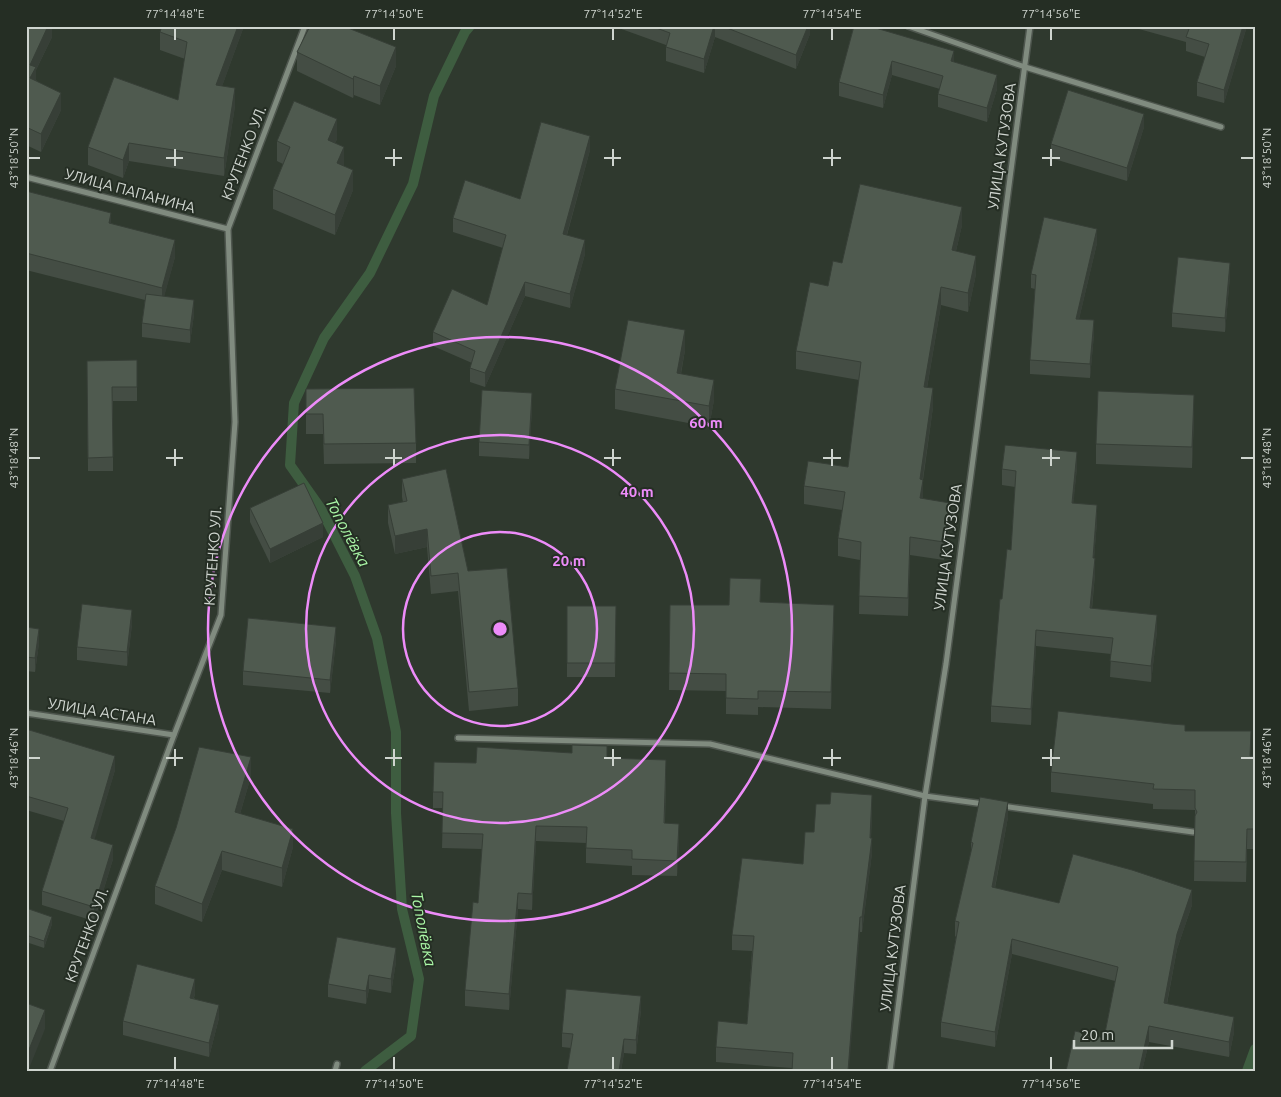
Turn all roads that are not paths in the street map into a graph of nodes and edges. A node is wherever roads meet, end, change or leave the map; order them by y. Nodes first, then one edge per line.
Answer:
1 (305, 26) edge
2 (908, 26) edge
3 (1030, 26) edge
4 (1024, 67) junction
5 (1221, 127) dead end
6 (26, 177) edge
7 (228, 230) junction
8 (26, 713) edge
9 (174, 736) junction
10 (458, 738) dead end
11 (925, 796) junction
12 (1192, 832) dead end
13 (337, 1064) dead end
14 (50, 1071) edge
15 (335, 1071) edge
16 (890, 1071) edge

1 - 7 street, КРУТЕНКО УЛ.
2 - 4 street
3 - 4 street, УЛИЦА КУТУЗОВА
4 - 5 street
4 - 11 street, УЛИЦА КУТУЗОВА
6 - 7 street, УЛИЦА ПАПАНИНА
7 - 9 street, КРУТЕНКО УЛ.
8 - 9 street, УЛИЦА АСТАНА
9 - 14 street, КРУТЕНКО УЛ.
10 - 11 street
11 - 12 street
11 - 16 street, УЛИЦА КУТУЗОВА
13 - 15 street

